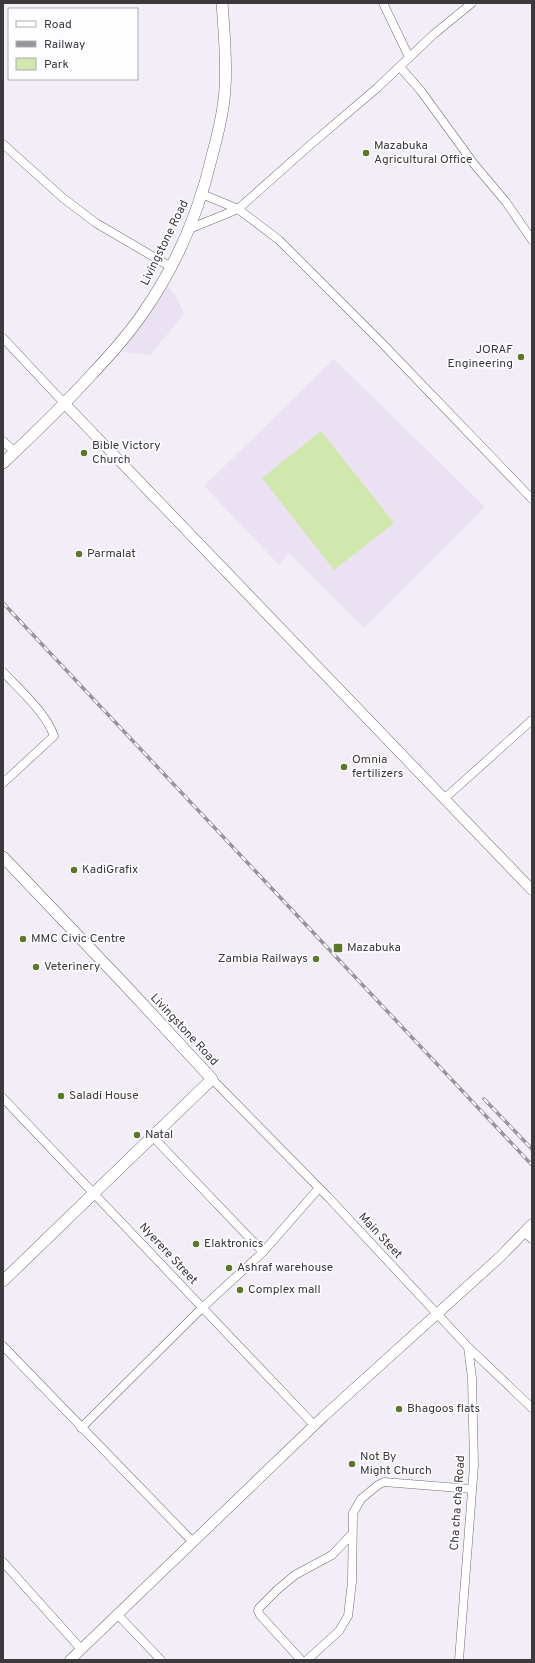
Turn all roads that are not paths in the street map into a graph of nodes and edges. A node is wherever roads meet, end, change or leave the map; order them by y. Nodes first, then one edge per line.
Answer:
1 (222, 3) edge
2 (384, 3) edge
3 (472, 3) edge
4 (408, 57) junction
5 (400, 67) junction
6 (3, 144) edge
7 (202, 194) junction
8 (238, 209) junction
9 (189, 229) junction
10 (532, 240) edge
11 (171, 266) junction
12 (3, 338) edge
13 (65, 404) junction
14 (3, 441) edge
15 (15, 452) junction
16 (3, 463) edge
17 (532, 499) edge
18 (3, 672) edge
19 (532, 720) edge
20 (3, 783) edge
21 (444, 799) junction
22 (3, 857) edge
23 (532, 890) edge
24 (212, 1079) junction
25 (3, 1098) edge
26 (152, 1137) junction
27 (319, 1188) junction
28 (94, 1193) junction
29 (532, 1224) edge
30 (524, 1232) junction
31 (532, 1240) edge
32 (263, 1252) junction
33 (3, 1281) edge
34 (202, 1308) junction
35 (437, 1314) junction
36 (3, 1346) edge
37 (468, 1347) junction
38 (532, 1408) edge
39 (315, 1426) junction
40 (82, 1428) junction
41 (472, 1489) junction
42 (352, 1534) junction
43 (192, 1542) junction
44 (3, 1562) edge
45 (117, 1614) junction
46 (81, 1649) junction
47 (70, 1660) edge
48 (161, 1660) edge
49 (301, 1660) edge
50 (307, 1660) edge
51 (459, 1660) edge

1 - 7 highway, Livingstone Road
2 - 4 street
3 - 4 street
4 - 5 street
5 - 8 street
5 - 10 street
6 - 11 street
7 - 8 street
7 - 9 highway, Livingstone Road
8 - 9 street
8 - 17 street
9 - 11 highway, Livingstone Road
11 - 13 highway, Livingstone Road
12 - 13 street
13 - 15 highway, Livingstone Road
13 - 21 main road
14 - 15 street
15 - 16 highway, Livingstone Road
18 - 20 street
19 - 21 street
21 - 23 main road
22 - 24 highway, Livingstone Road
24 - 26 highway, Livingstone Road
24 - 27 street, Main Steet
25 - 28 street, Nyerere Street
26 - 28 highway, Livingstone Road
26 - 32 street
27 - 32 street
27 - 35 street, Main Steet
28 - 33 highway, Livingstone Road
28 - 34 street, Nyerere Street
29 - 30 main road
30 - 31 street
30 - 35 main road
32 - 34 street
34 - 39 street, Nyerere Street
34 - 40 street
35 - 37 street, Main Steet
35 - 39 main road
36 - 40 street
37 - 38 street, Main Steet
37 - 41 street, Cha cha cha Road
39 - 43 main road
40 - 43 street
41 - 42 street
41 - 51 street, Cha cha cha Road
42 - 49 street
42 - 50 street
43 - 45 main road
44 - 46 street
45 - 46 main road
45 - 48 street
46 - 47 main road

